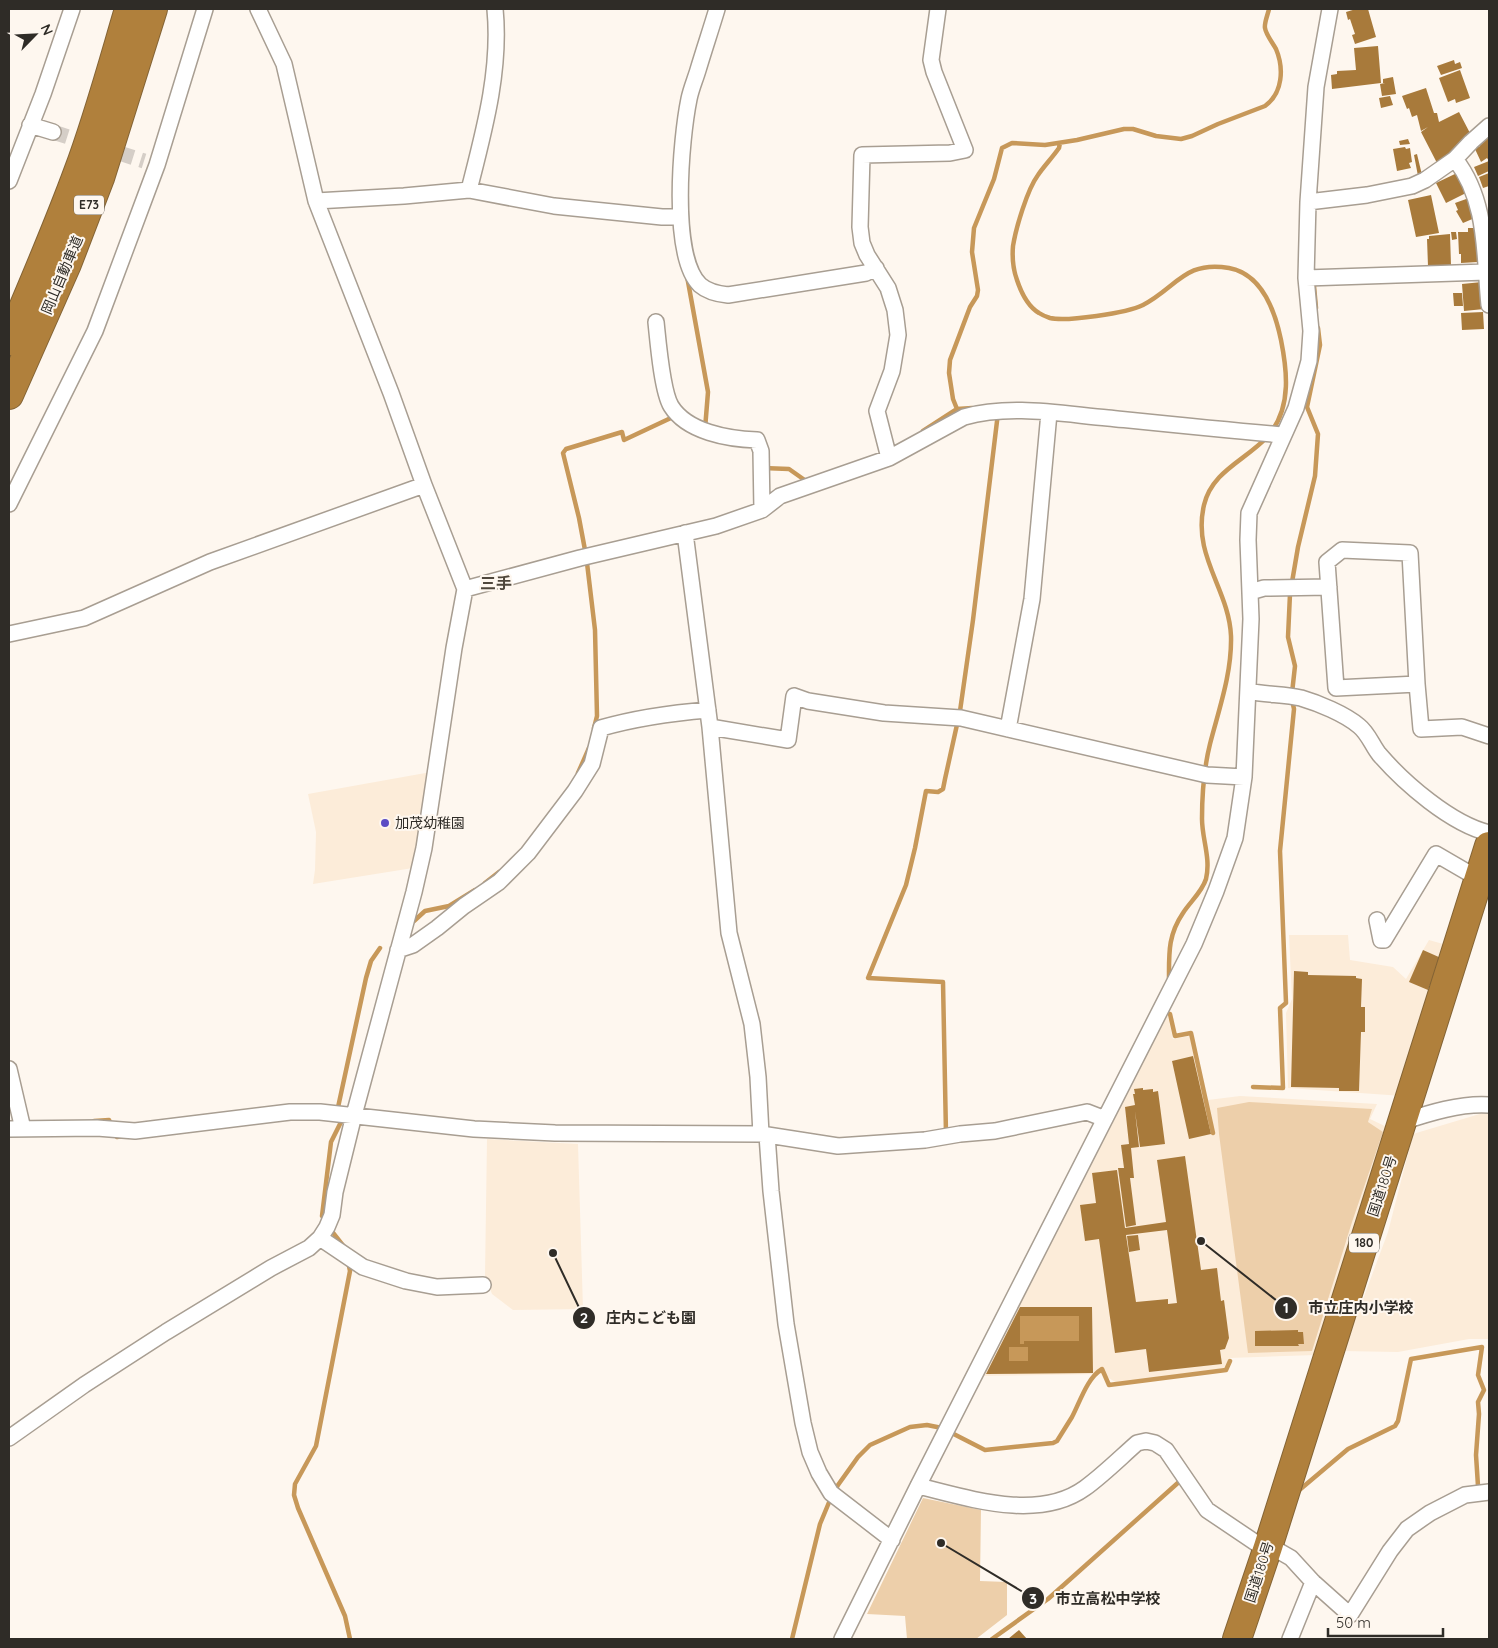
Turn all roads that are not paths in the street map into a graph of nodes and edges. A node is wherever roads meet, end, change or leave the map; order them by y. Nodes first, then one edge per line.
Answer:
1 (72, 9) edge
2 (129, 9) edge
3 (153, 9) edge
4 (205, 9) edge
5 (258, 9) edge
6 (496, 9) edge
7 (717, 9) edge
8 (938, 9) edge
9 (1330, 9) edge
10 (30, 126) junction
11 (1489, 126) edge
12 (53, 132) tunnel mouth
13 (1455, 160) junction
14 (9, 181) edge
15 (469, 190) junction
16 (316, 201) junction
17 (1313, 202) junction
18 (676, 217) junction
19 (876, 268) junction
20 (1486, 272) junction
21 (1311, 277) junction
22 (1489, 305) edge
23 (656, 322) dead end
24 (9, 341) edge
25 (9, 395) edge
26 (1049, 413) junction
27 (1274, 434) junction
28 (888, 455) junction
29 (424, 485) junction
30 (9, 504) edge
31 (762, 510) junction
32 (685, 534) junction
33 (1329, 587) junction
34 (465, 589) junction
35 (1250, 592) junction
36 (9, 634) edge
37 (1417, 684) junction
38 (1248, 691) junction
39 (708, 710) junction
40 (710, 727) junction
41 (1008, 730) junction
42 (1489, 736) edge
43 (1244, 777) junction
44 (1489, 833) edge
45 (1489, 846) edge
46 (1479, 879) junction
47 (1377, 920) dead end
48 (398, 950) junction
49 (9, 1068) edge
50 (1489, 1105) edge
51 (354, 1115) junction
52 (1105, 1119) junction
53 (1402, 1122) junction
54 (18, 1126) edge
55 (766, 1138) junction
56 (326, 1229) junction
57 (483, 1285) dead end
58 (9, 1438) edge
59 (918, 1486) junction
60 (1489, 1492) edge
61 (892, 1540) junction
62 (1268, 1547) junction
63 (1313, 1582) junction
64 (842, 1639) edge
65 (1237, 1639) edge
66 (1290, 1639) edge

1 - 10 street
2 - 24 highway, 岡山自動車道 / E73
3 - 25 highway, 岡山自動車道 / E73
4 - 30 street
5 - 16 street
6 - 15 street
7 - 18 street
8 - 19 street
9 - 17 street
10 - 12 street
10 - 14 street
11 - 13 street
13 - 17 street
13 - 20 street
15 - 16 street
15 - 18 street
16 - 29 street
17 - 21 street
18 - 19 street
19 - 28 street
20 - 21 street
20 - 22 street
21 - 27 street
23 - 31 street
26 - 27 street
26 - 28 street
26 - 41 street
27 - 35 street
28 - 31 street
29 - 34 street
29 - 36 street
31 - 32 street
32 - 34 street
32 - 39 street
33 - 35 street
33 - 37 street
33 - 37 street
34 - 48 street
35 - 38 street
37 - 42 street
38 - 43 street
38 - 44 street
39 - 40 street
39 - 48 street
40 - 41 street
40 - 55 street
41 - 43 street
43 - 52 street
45 - 46 highway, 国道180号 / 180
46 - 47 street
46 - 53 highway, 国道180号 / 180
48 - 51 street
49 - 54 street
50 - 53 street
51 - 54 street
51 - 55 street
51 - 56 street
52 - 55 street
52 - 59 street
53 - 62 highway, 国道180号 / 180
55 - 61 street
56 - 57 street
56 - 58 street
59 - 61 street
59 - 62 street
60 - 63 street
61 - 64 street
62 - 63 street
62 - 65 highway, 国道180号 / 180
63 - 66 street

